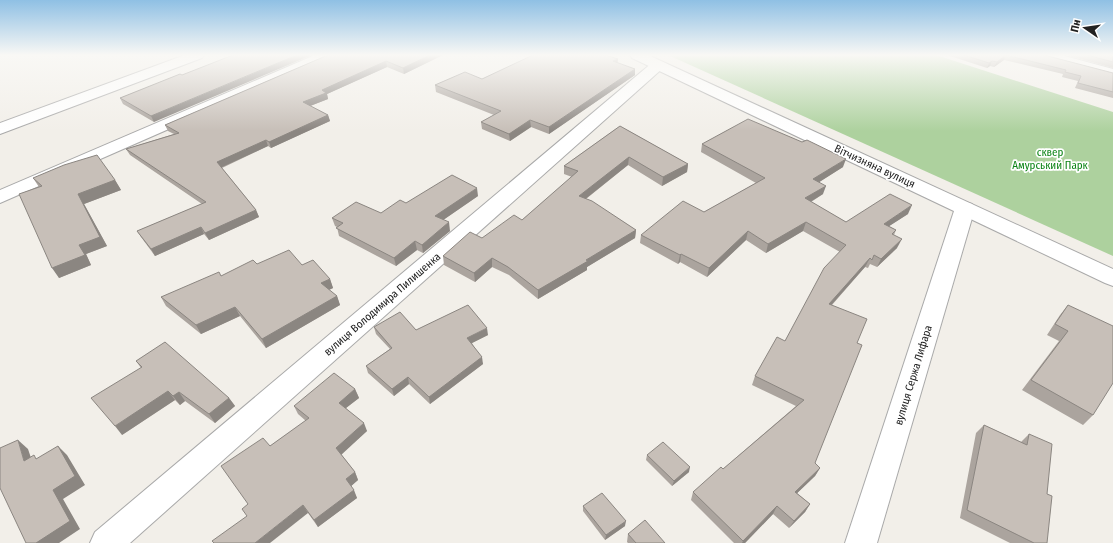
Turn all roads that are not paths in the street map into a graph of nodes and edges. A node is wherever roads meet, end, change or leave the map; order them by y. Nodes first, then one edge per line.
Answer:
1 (130, 80) edge
2 (268, 80) edge
3 (640, 80) edge
4 (691, 80) edge
5 (0, 129) edge
6 (0, 197) edge
7 (965, 208) junction
8 (1113, 278) edge
9 (106, 543) edge
10 (861, 543) edge

1 - 5 street
2 - 6 street
3 - 9 street, вулиця Володимира Пилишенка
4 - 7 street, Вітчизняна вулиця
7 - 8 street, Вітчизняна вулиця
7 - 10 street, вулиця Сержа Лифара

